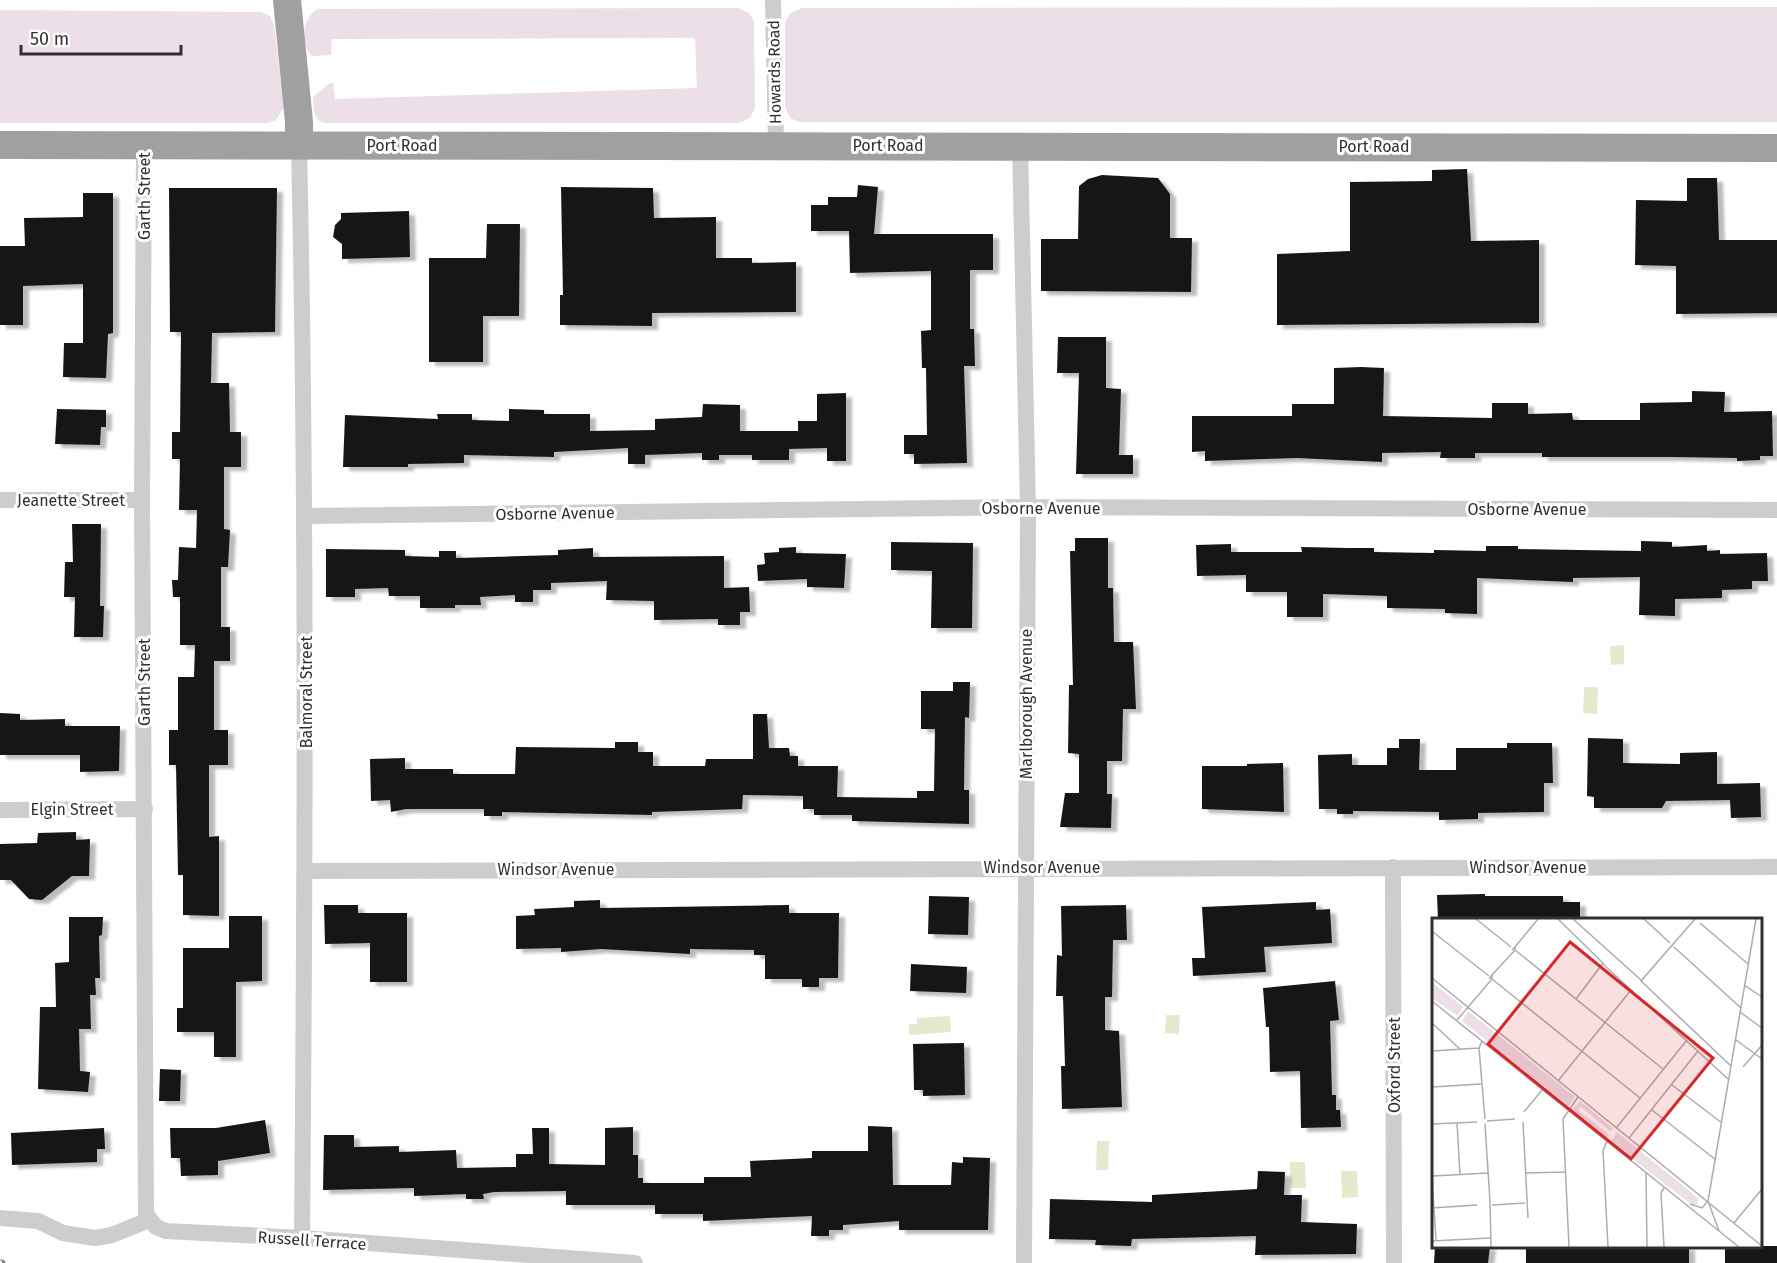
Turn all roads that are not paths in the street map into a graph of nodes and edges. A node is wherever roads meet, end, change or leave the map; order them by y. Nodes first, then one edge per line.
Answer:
1 (287, 0) edge
2 (773, 0) edge
3 (144, 144) junction
4 (776, 144) junction
5 (0, 145) edge
6 (299, 146) junction
7 (1020, 146) junction
8 (1777, 148) edge
9 (0, 500) edge
10 (142, 500) junction
11 (1028, 507) junction
12 (1777, 510) edge
13 (305, 516) junction
14 (145, 809) junction
15 (0, 810) edge
16 (1025, 867) junction
17 (1393, 867) junction
18 (1777, 867) edge
19 (306, 871) junction
20 (0, 1218) edge
21 (149, 1220) junction
22 (302, 1239) junction
23 (635, 1263) edge
24 (1024, 1263) edge
25 (1394, 1263) edge

1 - 6 highway
2 - 4 street, Howards Road
3 - 5 highway, Port Road
3 - 6 highway, Port Road
3 - 10 street, Garth Street
4 - 6 highway, Port Road
4 - 7 highway, Port Road
6 - 13 street, Balmoral Street
7 - 8 highway, Port Road
7 - 11 street, Marlborough Avenue
9 - 10 street, Jeanette Street
10 - 14 street, Garth Street
11 - 12 street, Osborne Avenue
11 - 13 street, Osborne Avenue
11 - 16 street, Marlborough Avenue
13 - 19 street, Balmoral Street
14 - 15 street, Elgin Street
14 - 21 street, Garth Street
16 - 17 street, Windsor Avenue
16 - 19 street, Windsor Avenue
16 - 24 street, Marlborough Avenue
17 - 18 street, Windsor Avenue
17 - 25 street, Oxford Street
19 - 22 street, Balmoral Street
20 - 21 street
21 - 22 street, Russell Terrace
22 - 23 street, Russell Terrace

